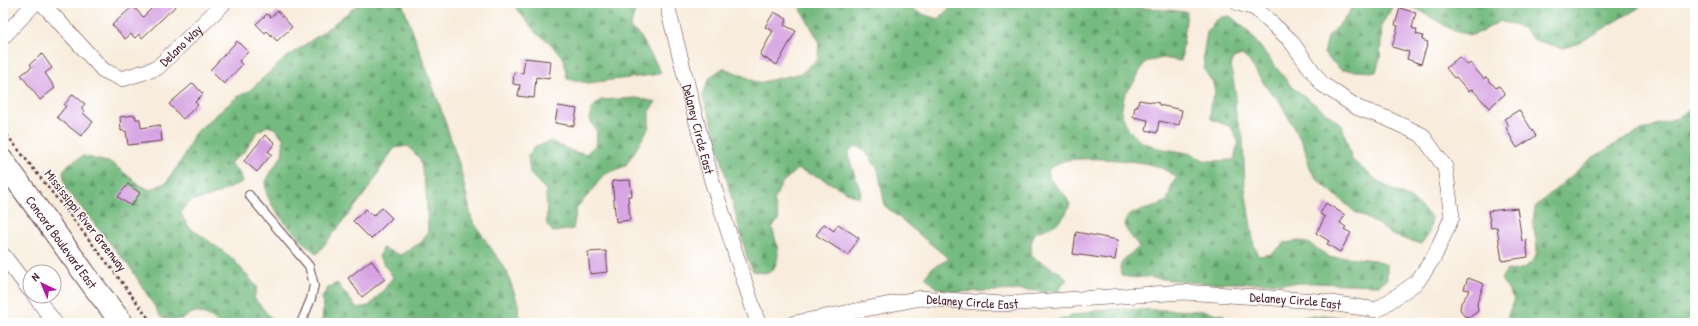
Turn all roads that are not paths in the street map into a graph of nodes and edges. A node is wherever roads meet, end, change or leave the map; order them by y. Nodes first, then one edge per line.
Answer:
1 (35, 3) edge
2 (42, 3) edge
3 (224, 3) edge
4 (669, 3) edge
5 (1238, 3) edge
6 (3, 37) edge
7 (3, 161) edge
8 (249, 195) dead end
9 (3, 255) edge
10 (22, 280) edge
11 (41, 304) edge
12 (1379, 316) edge
13 (56, 323) edge
14 (122, 323) edge
15 (301, 323) edge
16 (758, 323) edge
17 (795, 323) edge

1 - 6 street
2 - 3 street, Delano Way
4 - 16 street, Delaney Circle East
5 - 12 street, Delaney Circle East
7 - 14 main road, Concord Boulevard East
8 - 15 lane
9 - 10 street
11 - 13 street
12 - 17 street, Delaney Circle East

